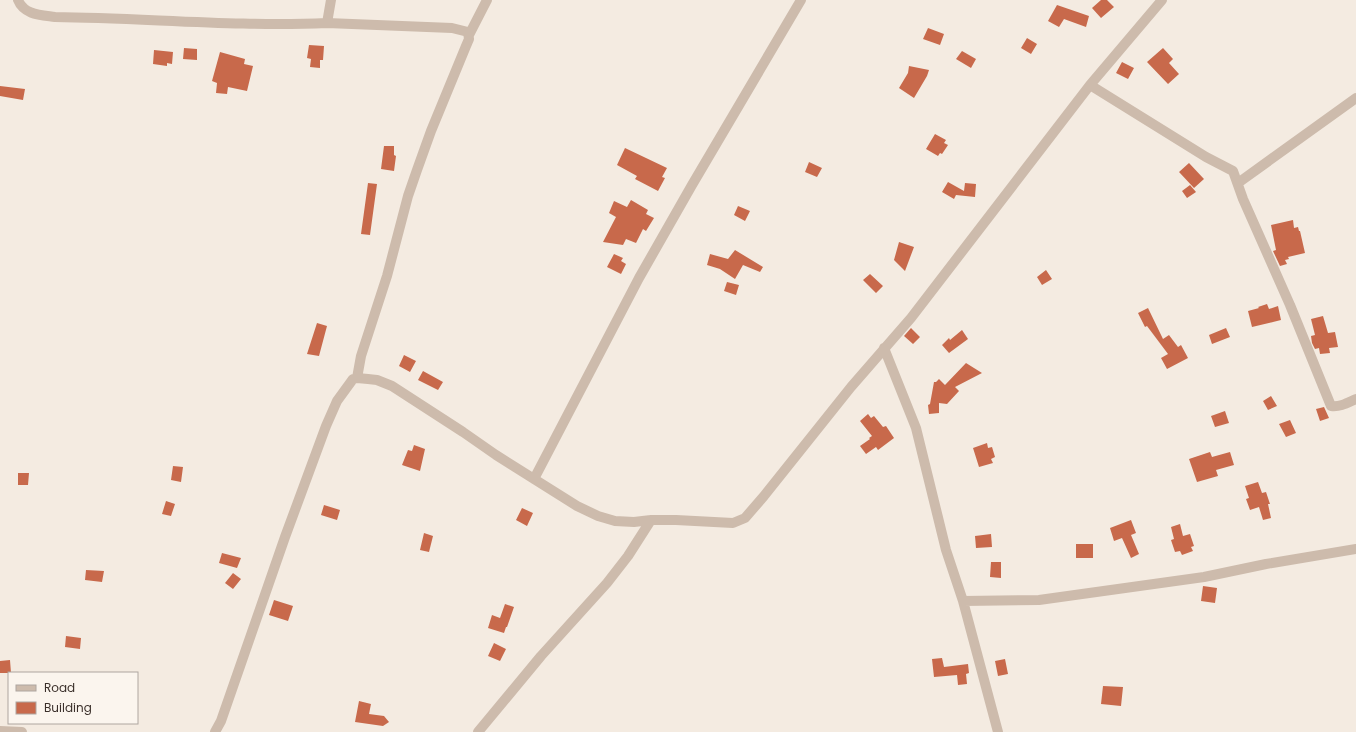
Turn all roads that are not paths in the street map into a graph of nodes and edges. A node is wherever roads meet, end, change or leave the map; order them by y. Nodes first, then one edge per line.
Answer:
1 (18, 0) edge
2 (331, 0) edge
3 (487, 0) edge
4 (801, 0) edge
5 (1162, 0) edge
6 (327, 23) junction
7 (469, 35) junction
8 (1090, 85) junction
9 (1356, 98) edge
10 (1238, 183) junction
11 (884, 348) junction
12 (357, 378) junction
13 (1356, 399) edge
14 (534, 479) junction
15 (651, 520) junction
16 (1356, 550) edge
17 (963, 601) junction
18 (0, 731) edge
19 (22, 732) edge
20 (215, 732) edge
21 (478, 732) edge
22 (998, 732) edge

1 - 6 street
2 - 6 street
3 - 7 street
4 - 14 street
5 - 8 street
6 - 7 street
7 - 12 street
8 - 10 street
8 - 11 street
9 - 10 street
10 - 13 street
11 - 15 street
11 - 17 street
12 - 14 street
12 - 20 street
14 - 15 street
15 - 21 street
16 - 17 street
17 - 22 street
18 - 19 street

